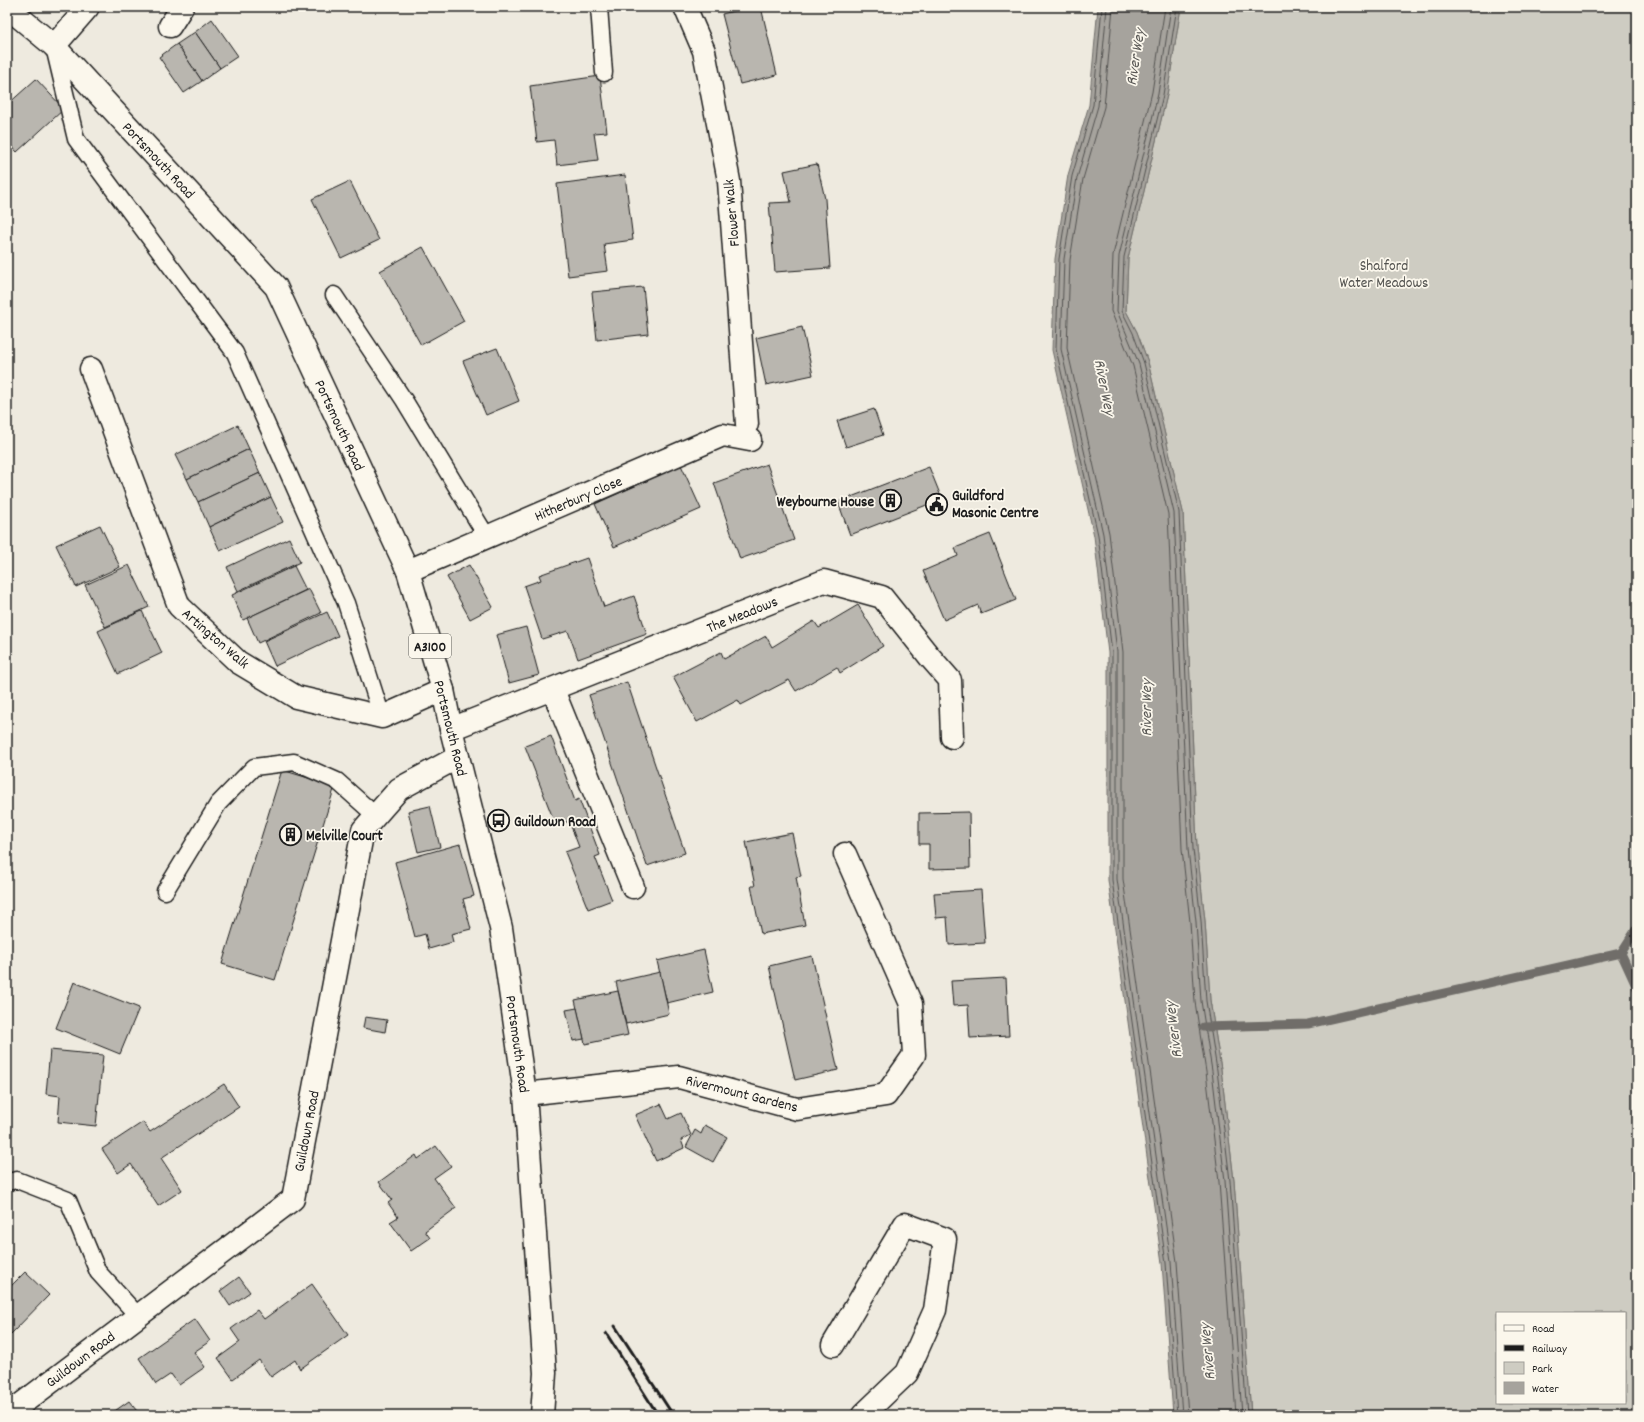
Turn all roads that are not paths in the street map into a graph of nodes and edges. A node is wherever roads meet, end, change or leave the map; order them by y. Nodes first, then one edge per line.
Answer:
1 (7, 7) edge
2 (88, 7) edge
3 (182, 7) edge
4 (599, 7) edge
5 (685, 7) edge
6 (170, 26) dead end
7 (54, 46) junction
8 (604, 73) dead end
9 (334, 295) dead end
10 (92, 369) dead end
11 (749, 432) joint
12 (487, 537) junction
13 (408, 571) junction
14 (443, 690) junction
15 (553, 690) junction
16 (382, 717) junction
17 (451, 729) junction
18 (952, 736) dead end
19 (458, 757) junction
20 (376, 816) junction
21 (845, 854) dead end
22 (633, 887) dead end
23 (166, 891) dead end
24 (525, 1094) junction
25 (7, 1182) edge
26 (138, 1316) junction
27 (833, 1345) dead end
28 (7, 1415) edge
29 (542, 1415) edge
30 (863, 1415) edge

1 - 7 street, Portsmouth Road / A3100
2 - 7 street
3 - 6 street
4 - 8 lane
5 - 11 street, Flower Walk
7 - 13 street, Portsmouth Road / A3100
7 - 16 lane
9 - 12 lane
10 - 16 street, Artington Walk
11 - 12 street, Hitherbury Close
12 - 13 street, Hitherbury Close
13 - 14 street, Portsmouth Road / A3100
14 - 16 street
14 - 17 street, Portsmouth Road / A3100
15 - 17 street, The Meadows
15 - 18 street, The Meadows
15 - 22 street
17 - 19 street, Portsmouth Road / A3100
19 - 20 street, Guildown Road
19 - 24 street, Portsmouth Road / A3100
20 - 23 lane
20 - 26 street, Guildown Road
21 - 24 street, Rivermount Gardens
24 - 29 street, Portsmouth Road / A3100
25 - 26 lane
26 - 28 street, Guildown Road
27 - 30 street

